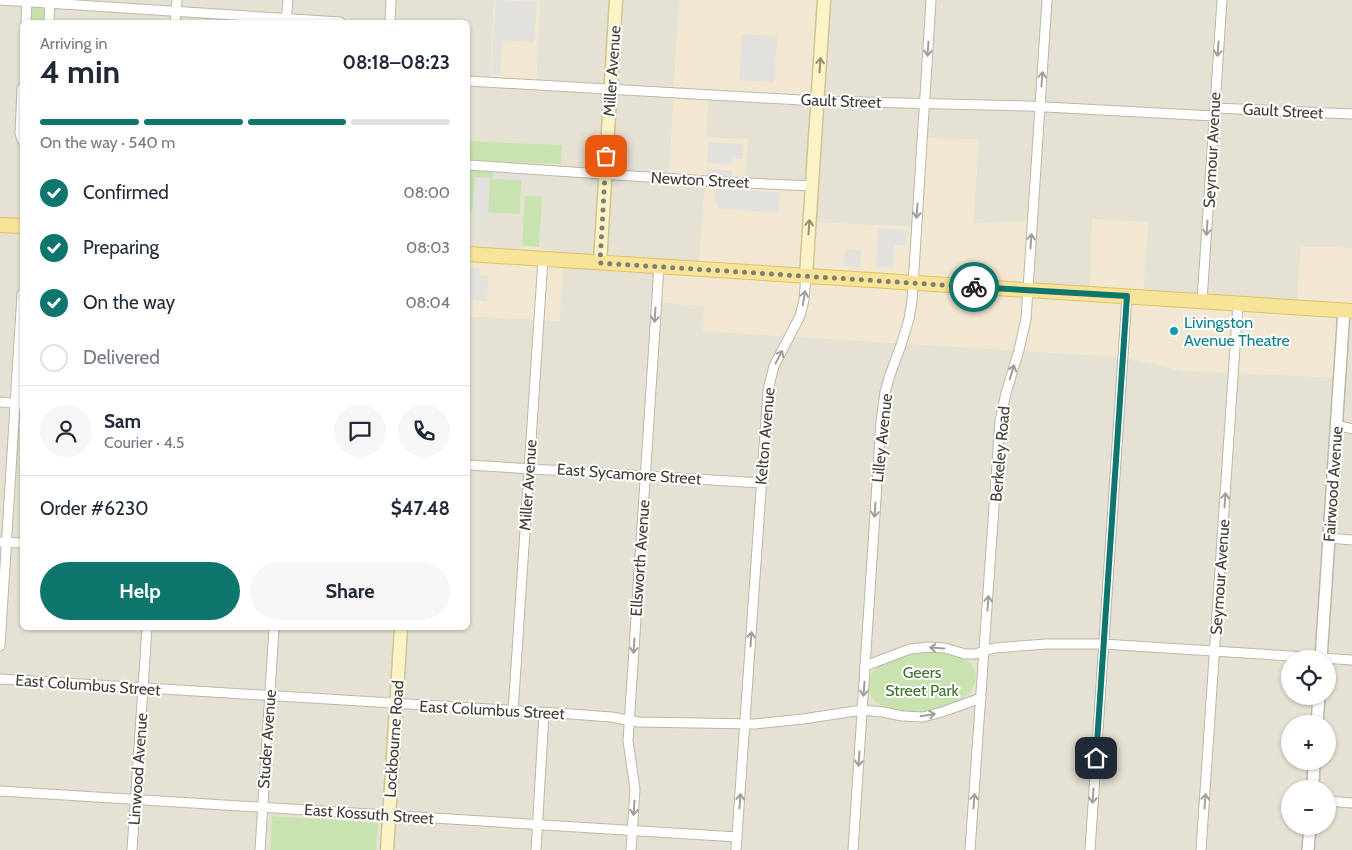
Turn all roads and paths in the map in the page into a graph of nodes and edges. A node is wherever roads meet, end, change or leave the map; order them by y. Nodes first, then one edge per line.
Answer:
1 (0, 0) edge
2 (177, 0) edge
3 (288, 0) edge
4 (391, 0) edge
5 (616, 0) edge
6 (824, 0) edge
7 (931, 0) edge
8 (1047, 0) edge
9 (1222, 0) edge
10 (27, 1) edge
11 (50, 2) edge
12 (176, 12) junction
13 (26, 20) edge
14 (49, 20) edge
15 (175, 20) edge
16 (275, 20) edge
17 (287, 20) edge
18 (390, 20) edge
19 (470, 81) edge
20 (610, 89) junction
21 (818, 101) junction
22 (924, 103) junction
23 (1040, 106) junction
24 (1214, 112) junction
25 (1352, 114) edge
26 (470, 165) edge
27 (605, 174) junction
28 (812, 186) junction
29 (0, 225) edge
30 (20, 226) edge
31 (470, 254) edge
32 (543, 259) junction
33 (600, 263) junction
34 (659, 266) junction
35 (806, 276) junction
36 (912, 282) junction
37 (1028, 290) junction
38 (1127, 296) junction
39 (1202, 301) junction
40 (1238, 303) junction
41 (1348, 310) edge
42 (20, 367) edge
43 (0, 402) edge
44 (19, 404) edge
45 (1352, 424) edge
46 (1337, 425) junction
47 (1352, 429) edge
48 (470, 465) edge
49 (529, 468) junction
50 (645, 475) junction
51 (761, 483) junction
52 (1330, 538) junction
53 (1352, 540) edge
54 (3, 542) edge
55 (20, 543) edge
56 (147, 630) edge
57 (274, 630) edge
58 (401, 630) edge
59 (1103, 644) junction
60 (0, 646) edge
61 (1322, 650) edge
62 (1215, 651) junction
63 (985, 652) junction
64 (1281, 655) edge
65 (1336, 659) edge
66 (1352, 660) edge
67 (865, 666) junction
68 (0, 679) edge
69 (143, 688) junction
70 (270, 696) junction
71 (981, 698) junction
72 (396, 704) junction
73 (862, 710) junction
74 (513, 712) junction
75 (544, 714) junction
76 (629, 721) junction
77 (745, 724) junction
78 (0, 791) edge
79 (136, 800) junction
80 (1336, 802) edge
81 (1352, 803) edge
82 (263, 808) junction
83 (389, 815) junction
84 (537, 824) junction
85 (633, 831) junction
86 (1309, 835) edge
87 (737, 837) junction
88 (132, 850) edge
89 (260, 850) edge
90 (387, 850) edge
91 (536, 850) edge
92 (631, 850) edge
93 (736, 850) edge
94 (853, 850) edge
95 (970, 850) edge
96 (1090, 850) edge
97 (1201, 850) edge
98 (1308, 850) edge

1 - 10 street
2 - 12 street
3 - 17 street
4 - 18 street
5 - 20 main road, Miller Avenue
21 -> 6 main road, Kelton Avenue
7 -> 22 street, Lilley Avenue
23 -> 8 street, Berkeley Road
9 -> 24 street, Seymour Avenue
10 - 11 street
10 - 13 street
11 - 12 street
11 - 14 street
12 - 15 street
12 - 16 street
19 - 20 street, Gault Street
20 - 21 street, Gault Street
20 - 27 main road, Miller Avenue
21 - 22 street, Gault Street
21 - 28 main road, Kelton Avenue
22 - 23 street, Gault Street
22 -> 36 street, Lilley Avenue
23 - 24 street, Gault Street
37 -> 23 street, Berkeley Road
24 - 25 street, Gault Street
24 -> 39 street, Seymour Avenue
26 - 27 street, Newton Street
27 - 28 street, Newton Street
27 - 33 main road, Miller Avenue
35 -> 28 main road, Kelton Avenue
29 - 30 main road
31 - 32 main road
32 - 33 main road
32 - 49 street, Miller Avenue
33 - 34 main road
34 - 35 main road
34 -> 50 street, Ellsworth Avenue
35 - 36 main road
51 -> 35 street, Kelton Avenue
36 - 37 main road
36 -> 67 street, Lilley Avenue
37 - 38 main road
63 -> 37 street, Berkeley Road
38 - 39 main road
38 - 59 street
39 - 40 main road
40 - 41 main road
62 -> 40 street, Seymour Avenue
41 - 46 street, Fairwood Avenue
42 - 44 street
43 - 44 street
44 - 54 street
45 - 46 street
46 - 47 street
46 - 52 street, Fairwood Avenue
48 - 49 street, East Sycamore Street
49 - 50 street, East Sycamore Street
49 - 74 street, Miller Avenue
50 - 51 street, East Sycamore Street
50 -> 76 street, Ellsworth Avenue
77 -> 51 street, Kelton Avenue
52 - 53 street
52 - 61 street, Fairwood Avenue
54 - 55 street
54 - 60 street
56 - 69 street, Linwood Avenue
57 - 70 street, Studer Avenue
58 - 72 main road, Lockbourne Road
59 - 62 street
59 - 63 street
59 -> 96 street
62 - 64 street
97 -> 62 street, Seymour Avenue
63 -> 67 street
63 - 71 street, Berkeley Road
65 - 66 street
67 -> 73 street, Lilley Avenue
68 - 69 street, East Columbus Street
69 - 70 street, East Columbus Street
69 - 79 street, Linwood Avenue
70 - 72 street, East Columbus Street
70 - 82 street, Studer Avenue
73 -> 71 street, East Columbus Street
95 -> 71 street, Berkeley Road
72 - 74 street, East Columbus Street
72 - 83 main road, Lockbourne Road
73 - 77 street, East Columbus Street
73 -> 94 street, Lilley Avenue
74 - 75 street, East Columbus Street
75 - 76 street, East Columbus Street
75 - 84 street
76 - 77 street, East Columbus Street
76 -> 85 street, Ellsworth Avenue
87 -> 77 street, Kelton Avenue
78 - 79 street, East Kossuth Street
79 - 82 street, East Kossuth Street
79 - 88 street, Linwood Avenue
80 - 81 street
82 - 83 street, East Kossuth Street
82 - 89 street, Studer Avenue
83 - 84 street, East Kossuth Street
83 - 90 main road, Lockbourne Road
84 - 85 street, East Kossuth Street
84 - 91 street
85 - 87 street, East Kossuth Street
85 - 92 street, Ellsworth Avenue
86 - 98 street
87 - 93 street, Kelton Avenue

